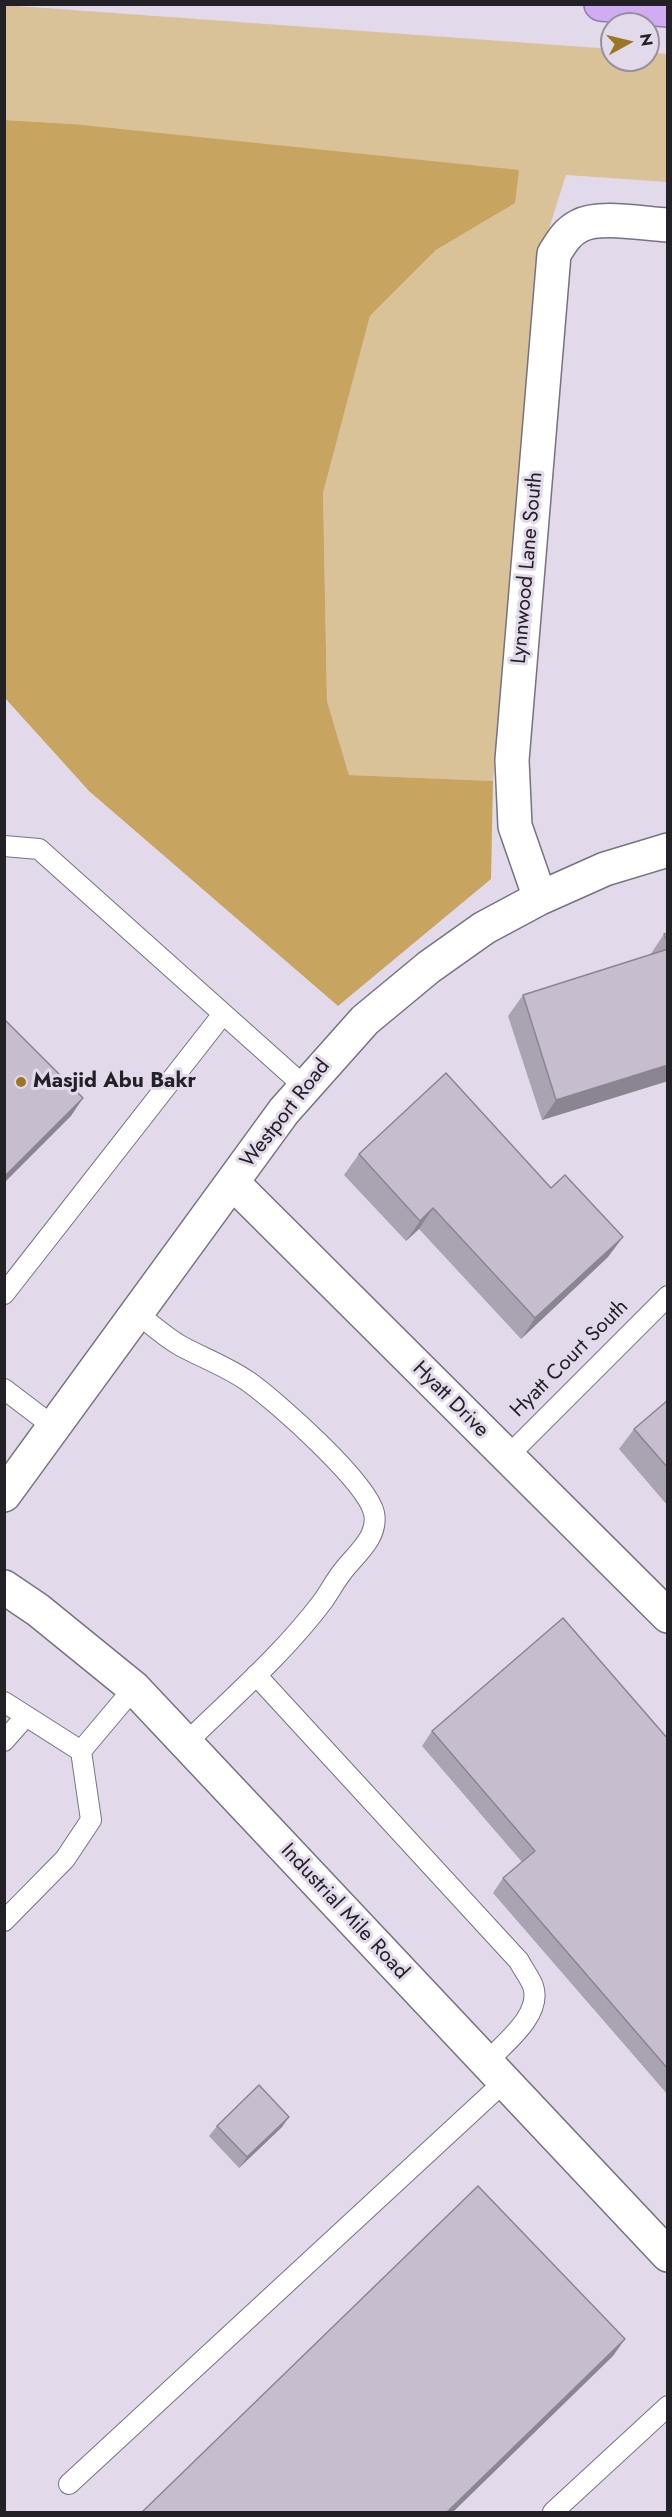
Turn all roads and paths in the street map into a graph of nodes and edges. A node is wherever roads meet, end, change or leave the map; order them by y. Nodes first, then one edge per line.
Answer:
1 (601, 4) edge
2 (668, 10) edge
3 (668, 225) edge
4 (4, 846) edge
5 (668, 850) edge
6 (540, 898) junction
7 (223, 1014) junction
8 (304, 1086) junction
9 (233, 1183) junction
10 (4, 1294) edge
11 (668, 1296) edge
12 (137, 1313) junction
13 (4, 1389) edge
14 (54, 1427) junction
15 (507, 1457) junction
16 (4, 1495) edge
17 (4, 1587) edge
18 (668, 1616) edge
19 (256, 1675) junction
20 (134, 1688) junction
21 (4, 1702) edge
22 (26, 1716) junction
23 (4, 1741) edge
24 (187, 1742) junction
25 (81, 1751) junction
26 (4, 1921) edge
27 (495, 2073) junction
28 (668, 2255) edge
29 (668, 2406) edge
30 (69, 2484) dead end
31 (553, 2512) edge

1 - 2 highway
3 - 6 street, Lynnwood Lane South
4 - 7 lane
5 - 6 street, Westport Road
6 - 8 street, Westport Road
7 - 8 lane
7 - 10 lane
8 - 9 street, Westport Road
9 - 12 street, Westport Road
9 - 15 street, Hyatt Drive
11 - 15 lane, Hyatt Court South
12 - 14 street, Westport Road
12 - 19 lane
13 - 14 lane
14 - 16 street, Westport Road
15 - 18 street, Hyatt Drive
17 - 20 street, Industrial Mile Road
19 - 24 lane
19 - 27 lane
20 - 24 street, Industrial Mile Road
20 - 25 lane
21 - 22 lane
22 - 23 lane
22 - 25 lane
24 - 27 street, Industrial Mile Road
25 - 26 lane
27 - 28 street, Industrial Mile Road
27 - 30 lane
29 - 31 lane

